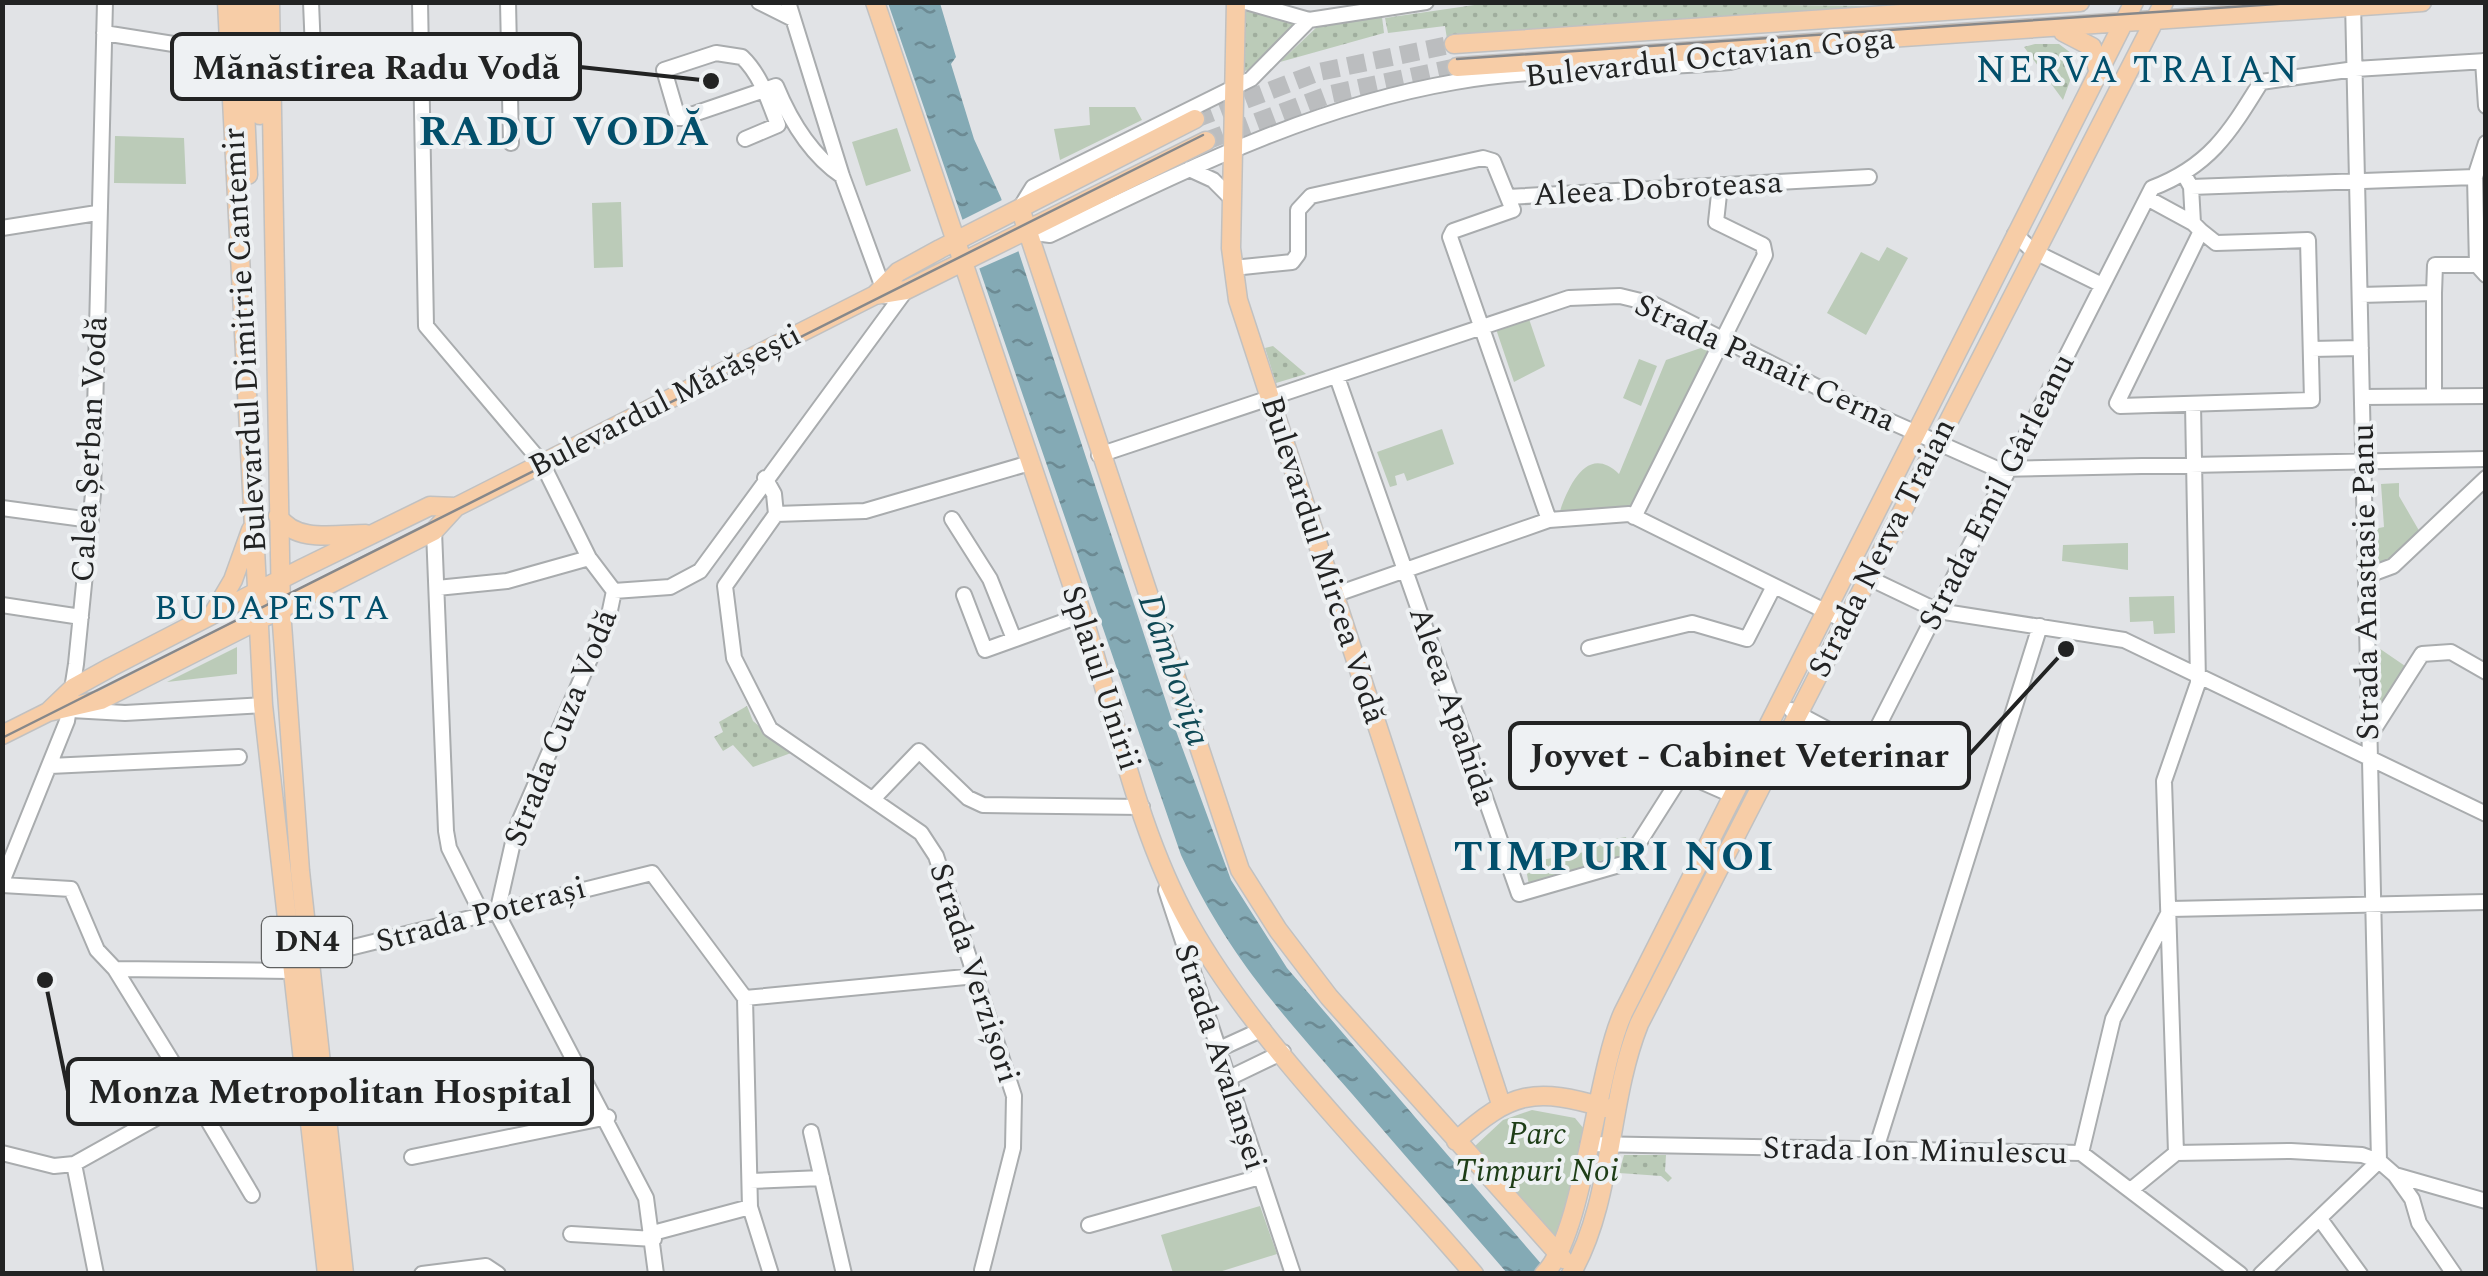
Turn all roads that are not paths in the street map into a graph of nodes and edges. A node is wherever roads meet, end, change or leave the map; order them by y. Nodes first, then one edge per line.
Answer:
1 (105, 2) edge
2 (227, 2) edge
3 (240, 2) edge
4 (254, 2) edge
5 (270, 2) edge
6 (311, 2) edge
7 (420, 2) edge
8 (508, 2) edge
9 (759, 2) edge
10 (788, 2) edge
11 (875, 2) edge
12 (1236, 2) edge
13 (1246, 2) edge
14 (1426, 2) edge
15 (2080, 2) edge
16 (2134, 2) edge
17 (2164, 2) edge
18 (2422, 2) edge
19 (2353, 4) edge
20 (2003, 5) edge
21 (793, 18) junction
22 (1309, 20) junction
23 (2155, 20) junction
24 (2124, 24) junction
25 (2052, 30) junction
26 (104, 33) junction
27 (1454, 44) tunnel mouth
28 (1784, 46) junction
29 (312, 51) dead end
30 (230, 53) junction
31 (2484, 61) edge
32 (1457, 67) tunnel mouth
33 (2098, 70) junction
34 (2355, 70) junction
35 (1234, 86) junction
36 (764, 90) junction
37 (2486, 106) edge
38 (1195, 119) tunnel mouth
39 (745, 140) dead end
40 (1206, 141) tunnel mouth
41 (2486, 142) edge
42 (511, 143) dead end
43 (1233, 146) junction
44 (1189, 169) junction
45 (842, 176) junction
46 (1869, 177) dead end
47 (2476, 177) junction
48 (2357, 180) junction
49 (2188, 181) junction
50 (1720, 185) junction
51 (1508, 197) junction
52 (2147, 198) junction
53 (1232, 199) junction
54 (1014, 211) junction
55 (97, 213) junction
56 (2197, 227) junction
57 (2, 228) edge
58 (1050, 234) junction
59 (2015, 234) junction
60 (1021, 235) junction
61 (960, 239) junction
62 (2033, 251) junction
63 (967, 261) junction
64 (1037, 262) junction
65 (1232, 268) junction
66 (2481, 270) edge
67 (2102, 285) junction
68 (906, 290) junction
69 (881, 292) junction
70 (2434, 293) junction
71 (2360, 295) junction
72 (887, 314) junction
73 (1482, 330) junction
74 (1724, 340) junction
75 (2361, 348) junction
76 (2311, 349) junction
77 (250, 370) junction
78 (273, 370) junction
79 (1337, 377) junction
80 (2362, 396) junction
81 (2434, 396) junction
82 (2486, 396) edge
83 (1270, 400) junction
84 (2193, 404) junction
85 (1916, 434) junction
86 (1936, 442) junction
87 (1099, 455) junction
88 (2486, 458) edge
89 (2364, 460) junction
90 (1030, 462) junction
91 (542, 463) junction
92 (2194, 465) junction
93 (2008, 471) junction
94 (765, 478) junction
95 (2486, 478) edge
96 (456, 507) junction
97 (2, 508) edge
98 (776, 514) junction
99 (256, 515) junction
100 (278, 516) junction
101 (1634, 517) junction
102 (952, 519) dead end
103 (91, 520) junction
104 (1549, 520) junction
105 (434, 531) junction
106 (372, 534) junction
107 (589, 558) junction
108 (1848, 568) junction
109 (700, 571) junction
110 (1405, 572) junction
111 (2366, 576) junction
112 (1868, 577) junction
113 (280, 581) junction
114 (725, 586) junction
115 (437, 588) junction
116 (1773, 588) junction
117 (614, 591) junction
118 (257, 592) junction
119 (964, 595) dead end
120 (1334, 595) junction
121 (2, 605) edge
122 (281, 610) junction
123 (1938, 611) junction
124 (1825, 612) junction
125 (213, 614) junction
126 (1082, 615) junction
127 (81, 617) junction
128 (1844, 621) junction
129 (258, 622) junction
130 (2040, 626) junction
131 (1014, 639) junction
132 (1590, 648) dead end
133 (2486, 672) edge
134 (2199, 675) junction
135 (73, 688) junction
136 (1779, 703) junction
137 (264, 705) junction
138 (70, 710) junction
139 (48, 712) junction
140 (1798, 713) junction
141 (2, 735) edge
142 (2370, 737) junction
143 (2370, 756) junction
144 (239, 757) dead end
145 (50, 766) junction
146 (1732, 795) junction
147 (873, 799) junction
148 (1142, 807) junction
149 (2486, 814) edge
150 (1152, 840) junction
151 (2, 883) edge
152 (2486, 902) edge
153 (2373, 905) junction
154 (2170, 909) junction
155 (490, 914) junction
156 (309, 958) junction
157 (114, 970) junction
158 (290, 971) junction
159 (976, 976) junction
160 (745, 998) junction
161 (1263, 1029) junction
162 (1217, 1050) junction
163 (1283, 1052) junction
164 (1228, 1079) junction
165 (194, 1097) junction
166 (1501, 1104) junction
167 (1596, 1106) junction
168 (1616, 1111) junction
169 (608, 1116) junction
170 (811, 1132) dead end
171 (1456, 1141) junction
172 (1588, 1144) junction
173 (1608, 1147) junction
174 (1876, 1149) junction
175 (2, 1153) edge
176 (2080, 1153) junction
177 (2176, 1153) junction
178 (412, 1157) dead end
179 (2379, 1161) junction
180 (74, 1164) junction
181 (2395, 1175) junction
182 (1260, 1177) junction
183 (822, 1178) junction
184 (750, 1181) junction
185 (2132, 1189) junction
186 (252, 1195) dead end
187 (2483, 1204) edge
188 (750, 1207) junction
189 (2320, 1219) junction
190 (1089, 1225) dead end
191 (570, 1234) dead end
192 (653, 1236) junction
193 (1550, 1266) edge
194 (982, 1272) edge
195 (1574, 1272) edge
196 (430, 1273) edge
197 (96, 1274) edge
198 (326, 1274) edge
199 (344, 1274) edge
200 (422, 1274) edge
201 (498, 1274) edge
202 (656, 1274) edge
203 (772, 1274) edge
204 (844, 1274) edge
205 (1293, 1274) edge
206 (1474, 1274) edge
207 (2240, 1274) edge
208 (2261, 1274) edge
209 (2360, 1274) edge
210 (2454, 1274) edge

1 - 26 street, Calea Șerban Vodă
2 - 30 main road, Bulevardul Dimitrie Cantemir
3 - 77 main road, DN4
4 - 78 main road, DN4
5 - 78 main road, Bulevardul Dimitrie Cantemir
6 - 29 street
7 - 91 street, Strada Cuza Vodă
8 - 42 street
9 - 21 street
10 - 21 street
11 - 61 main road, Splaiul Unirii
12 - 35 main road, Bulevardul Mircea Vodă
13 - 22 street
14 - 22 street
15 - 20 main road, Bulevardul Octavian Goga
16 - 24 main road, Strada Nerva Traian
17 - 23 main road, Strada Nerva Traian
18 - 19 main road, Bulevardul Octavian Goga
19 - 23 main road, Bulevardul Octavian Goga
19 - 34 street, Strada Anastasie Panu
20 - 27 main road, Bulevardul Octavian Goga
21 - 45 street
22 - 35 street
23 - 24 main road, Bulevardul Octavian Goga
23 - 62 main road, Strada Nerva Traian
24 - 25 main road, Bulevardul Octavian Goga
24 - 33 main road, Strada Nerva Traian
25 - 28 main road, Bulevardul Octavian Goga
25 - 33 main road
26 - 30 street
26 - 55 street, Calea Șerban Vodă
28 - 32 main road
28 - 43 street, Bulevardul Octavian Goga
30 - 77 main road, Bulevardul Dimitrie Cantemir
31 - 34 street
31 - 37 street
33 - 59 main road, Strada Nerva Traian
34 - 48 street, Strada Anastasie Panu
34 - 49 street
35 - 43 main road, Bulevardul Mircea Vodă
35 - 54 street
36 - 36 street
36 - 39 street
36 - 45 street
38 - 54 main road, Bulevardul Mărășești
40 - 60 main road, Bulevardul Mărășești
41 - 47 street
43 - 44 street, Bulevardul Octavian Goga
43 - 53 main road, Bulevardul Mircea Vodă
44 - 53 street
44 - 58 street, Bulevardul Octavian Goga
45 - 69 street
46 - 50 street, Aleea Dobroteasa
47 - 48 street
47 - 66 street
48 - 49 street
48 - 71 street, Strada Anastasie Panu
49 - 52 street
49 - 56 street, Strada Emil Gârleanu
50 - 51 street, Aleea Dobroteasa
50 - 74 street
51 - 65 street, Aleea Dobroteasa
51 - 73 street
52 - 56 street
52 - 67 street, Strada Emil Gârleanu
53 - 65 main road, Bulevardul Mircea Vodă
54 - 60 main road
54 - 61 main road, Bulevardul Mărășești
55 - 57 street
55 - 103 street, Calea Șerban Vodă
56 - 76 street
56 - 84 street, Strada Emil Gârleanu
58 - 60 street
58 - 64 street
59 - 62 street
59 - 85 main road, Strada Nerva Traian
60 - 63 main road, Bulevardul Mărășești
60 - 64 main road
61 - 63 main road, Splaiul Unirii
61 - 69 main road, Bulevardul Mărășești
62 - 67 street
62 - 86 main road, Strada Nerva Traian
63 - 68 main road, Bulevardul Mărășești
63 - 90 main road, Splaiul Unirii
64 - 87 main road
65 - 83 main road, Bulevardul Mircea Vodă
66 - 70 street
67 - 93 street, Strada Emil Gârleanu
68 - 69 main road, Bulevardul Mărășești
68 - 72 street
69 - 72 street
69 - 91 main road, Bulevardul Mărășești
70 - 71 street
70 - 81 street
71 - 75 street, Strada Anastasie Panu
72 - 94 street
73 - 74 street, Strada Panait Cerna
73 - 79 street, Strada Panait Cerna
73 - 104 street
74 - 85 street, Strada Panait Cerna
74 - 101 street
75 - 76 street
75 - 80 street, Strada Anastasie Panu
76 - 84 street
77 - 99 main road, Bulevardul Dimitrie Cantemir / DN4
78 - 100 main road, Bulevardul Dimitrie Cantemir / DN4
79 - 83 street, Strada Panait Cerna
79 - 110 street, Aleea Apahida
80 - 81 street
80 - 89 street, Strada Anastasie Panu
81 - 82 street
83 - 87 street, Strada Panait Cerna
83 - 120 main road, Bulevardul Mircea Vodă
84 - 92 street
85 - 86 street, Strada Panait Cerna
85 - 108 main road, Strada Nerva Traian
86 - 93 street, Strada Panait Cerna
86 - 112 main road, Strada Nerva Traian
87 - 171 main road
88 - 89 street
89 - 92 street
89 - 111 street, Strada Anastasie Panu
90 - 98 street
90 - 126 main road, Splaiul Unirii
91 - 96 main road, Bulevardul Mărășești
91 - 107 street, Strada Cuza Vodă
92 - 93 street
92 - 134 street
93 - 123 street, Strada Emil Gârleanu
94 - 98 street
94 - 109 street
95 - 111 street
96 - 105 main road, Bulevardul Mărășești
96 - 106 main road, Bulevardul Mărășești
97 - 103 street
98 - 114 street
99 - 118 main road, Bulevardul Dimitrie Cantemir / DN4
99 - 125 main road
100 - 106 main road
100 - 113 main road, Bulevardul Dimitrie Cantemir / DN4
101 - 104 street
101 - 116 street
102 - 131 street
103 - 127 street, Calea Șerban Vodă
104 - 110 street
105 - 115 street
105 - 122 main road, Bulevardul Mărășești
106 - 113 main road, Bulevardul Mărășești
107 - 115 street
107 - 117 street, Strada Cuza Vodă
108 - 112 street
108 - 124 main road, Strada Nerva Traian
109 - 114 street
109 - 117 street
110 - 120 street
110 - 146 street, Aleea Apahida
111 - 142 street, Strada Anastasie Panu
112 - 123 street
112 - 128 main road, Strada Nerva Traian
113 - 118 main road, Bulevardul Mărășești
113 - 122 main road, Bulevardul Dimitrie Cantemir / DN4
114 - 147 street, Strada Verzișori
115 - 155 street
116 - 124 street
116 - 132 street
117 - 155 street, Strada Cuza Vodă
118 - 125 main road, Bulevardul Mărășești
118 - 129 main road, Bulevardul Dimitrie Cantemir / DN4
119 - 131 street
120 - 166 main road, Bulevardul Mircea Vodă
121 - 127 street
122 - 129 main road, Bulevardul Mărășești
122 - 156 main road, Bulevardul Dimitrie Cantemir / DN4
123 - 130 street
123 - 140 street, Strada Emil Gârleanu
124 - 128 street
124 - 136 main road, Strada Nerva Traian
125 - 135 main road, Bulevardul Mărășești
126 - 131 street
126 - 148 main road, Splaiul Unirii
127 - 135 street, Calea Șerban Vodă
128 - 140 main road, Strada Nerva Traian
129 - 137 main road, Bulevardul Dimitrie Cantemir / DN4
129 - 138 main road, Bulevardul Mărășești
130 - 134 street
130 - 174 street
133 - 142 street
134 - 143 street
134 - 154 street
135 - 138 street, Calea Șerban Vodă
135 - 139 main road, Bulevardul Mărășești
136 - 140 street, Strada Emil Gârleanu
136 - 146 main road, Strada Nerva Traian
137 - 138 street
137 - 158 main road, Bulevardul Dimitrie Cantemir / DN4
138 - 139 main road, Bulevardul Mărășești
138 - 145 street, Calea Șerban Vodă
139 - 141 main road, Bulevardul Mărășești
140 - 168 main road, Strada Nerva Traian
142 - 143 street, Strada Anastasie Panu
143 - 149 street
143 - 153 street, Strada Anastasie Panu
144 - 145 street
145 - 151 street, Calea Șerban Vodă
146 - 167 main road, Strada Nerva Traian
147 - 148 street
147 - 159 street, Strada Verzișori
148 - 150 main road, Splaiul Unirii
150 - 161 main road, Splaiul Unirii
150 - 162 street, Strada Avalanșei
151 - 157 street
152 - 153 street
153 - 154 street
153 - 179 street, Strada Anastasie Panu
154 - 176 street
154 - 177 street
155 - 156 street, Strada Poterași
155 - 160 street, Strada Poterași
155 - 169 street
156 - 199 main road, Bulevardul Dimitrie Cantemir / DN4
157 - 158 street
157 - 165 street
158 - 198 main road, Bulevardul Dimitrie Cantemir / DN4
159 - 160 street
159 - 194 street, Strada Verzișori
160 - 184 street
161 - 162 street
161 - 163 main road, Splaiul Unirii
162 - 164 street, Strada Avalanșei
163 - 164 street
163 - 206 main road, Splaiul Unirii
164 - 182 street, Strada Avalanșei
165 - 180 street
165 - 186 street
166 - 167 main road
166 - 171 main road
167 - 168 main road
167 - 172 main road, Strada Nerva Traian
168 - 173 main road, Strada Nerva Traian
169 - 178 street
169 - 192 street
170 - 183 street
171 - 193 main road
172 - 173 street, Strada Ion Minulescu
172 - 193 main road, Strada Nerva Traian
173 - 174 street, Strada Ion Minulescu
173 - 195 main road, Strada Nerva Traian
174 - 176 street, Strada Ion Minulescu
175 - 180 street
176 - 185 street, Strada Ion Minulescu
177 - 179 street
177 - 185 street
179 - 181 street
179 - 189 street
180 - 197 street
181 - 187 street
181 - 210 street
182 - 190 street
182 - 205 street, Strada Avalanșei
183 - 184 street
183 - 204 street
184 - 188 street
185 - 207 street, Strada Ion Minulescu
188 - 192 street
188 - 203 street
189 - 208 street
189 - 209 street
191 - 192 street
192 - 202 street
193 - 195 main road
196 - 200 street
196 - 201 street

